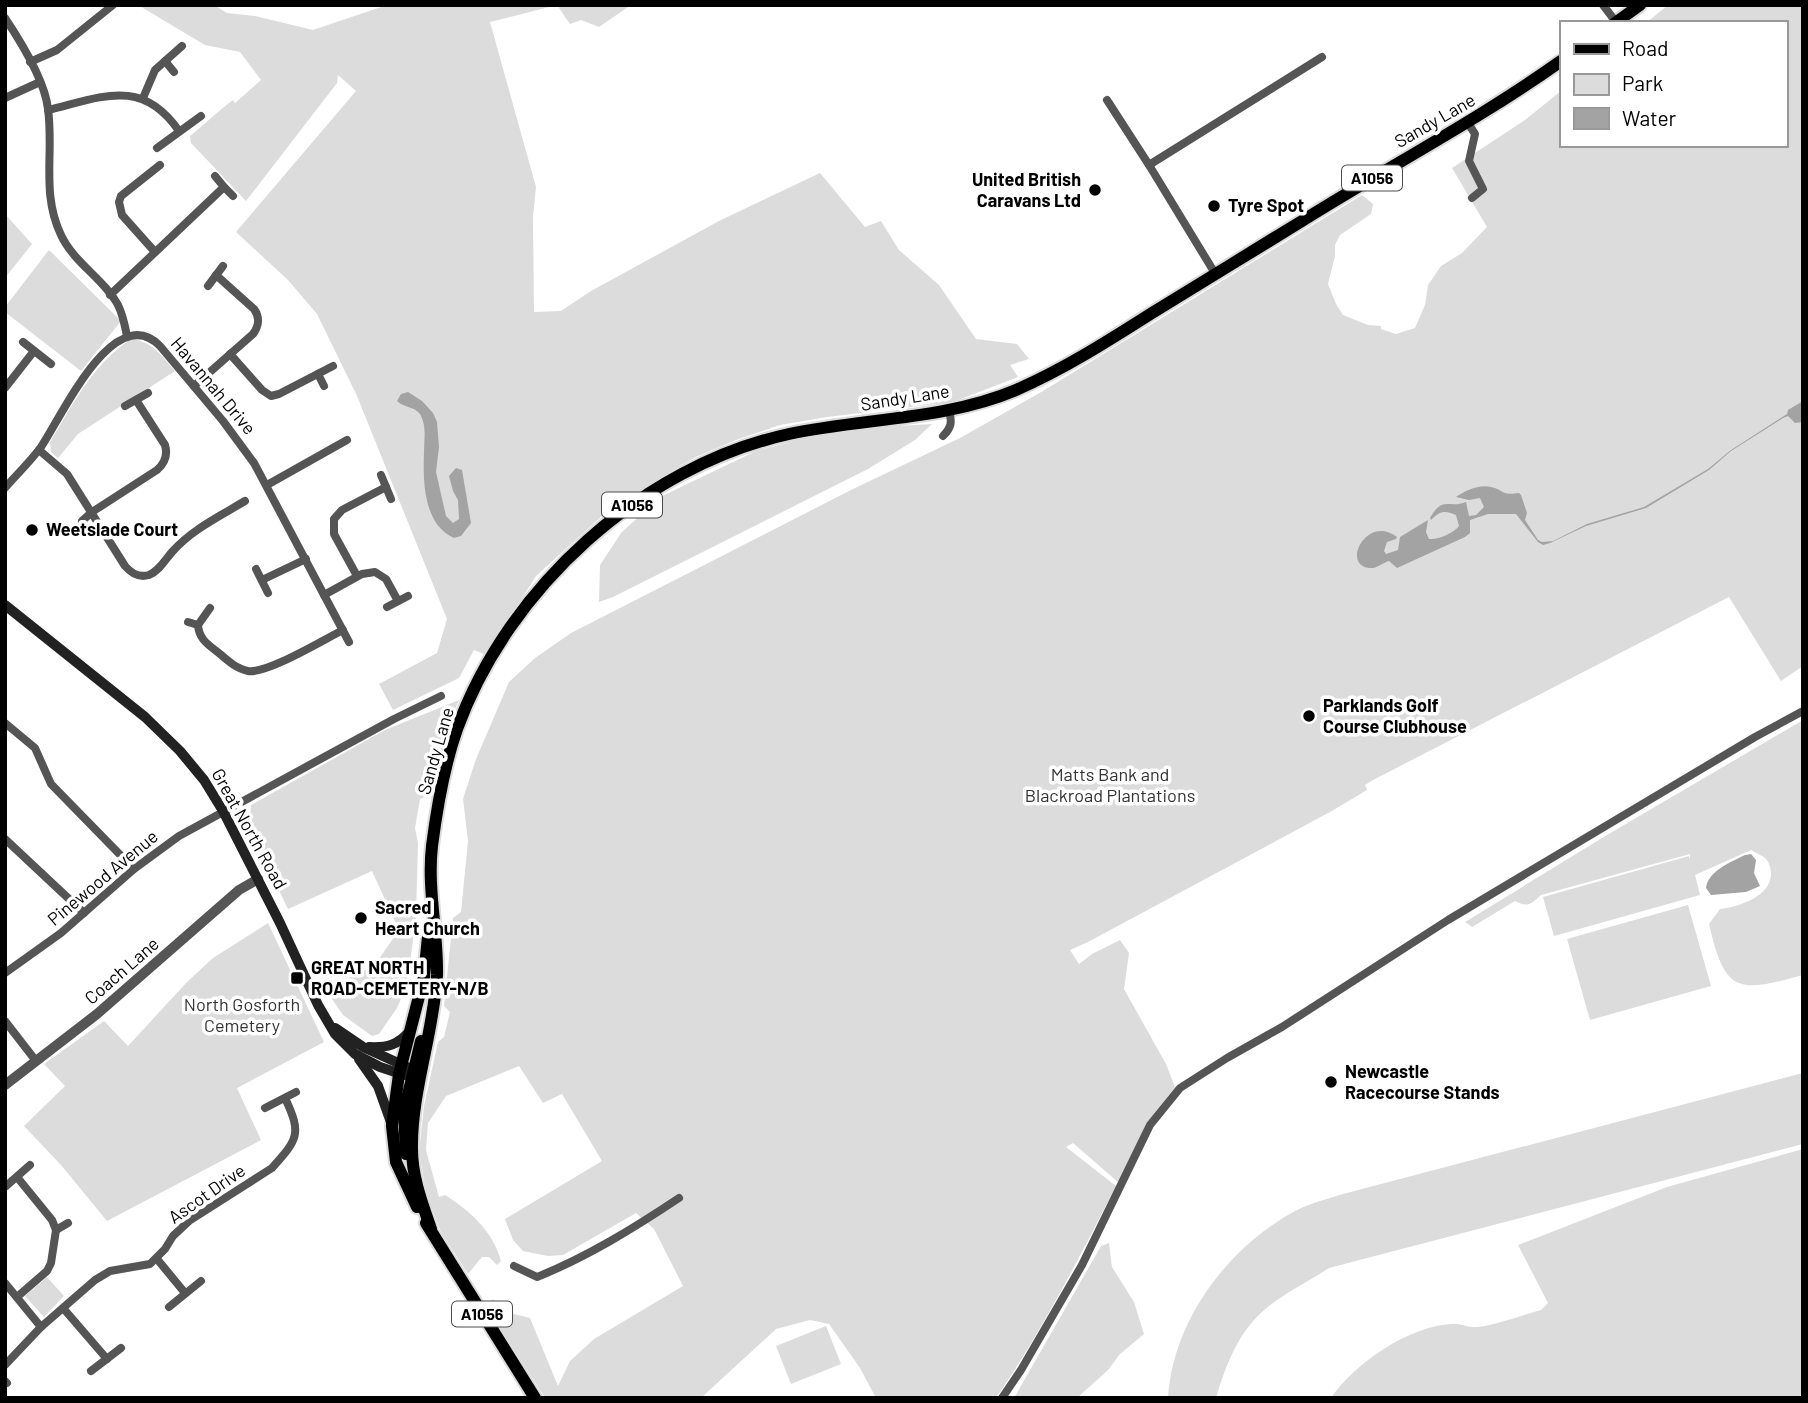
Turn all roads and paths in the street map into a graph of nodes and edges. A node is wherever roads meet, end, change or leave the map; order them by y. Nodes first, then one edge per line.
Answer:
1 (113, 5) edge
2 (1603, 5) edge
3 (1640, 5) edge
4 (101, 15) junction
5 (5, 18) edge
6 (1615, 21) edge
7 (1617, 21) edge
8 (109, 25) dead end
9 (182, 46) dead end
10 (1322, 57) dead end
11 (165, 61) junction
12 (30, 62) junction
13 (1560, 62) edge
14 (174, 72) dead end
15 (40, 82) junction
16 (5, 98) edge
17 (143, 98) junction
18 (1107, 100) dead end
19 (48, 110) junction
20 (201, 116) dead end
21 (1468, 123) junction
22 (179, 131) junction
23 (157, 148) dead end
24 (160, 164) dead end
25 (1149, 164) junction
26 (215, 176) dead end
27 (224, 187) junction
28 (233, 196) dead end
29 (1472, 198) dead end
30 (108, 200) dead end
31 (119, 202) junction
32 (155, 252) junction
33 (223, 266) dead end
34 (216, 275) junction
35 (1216, 275) junction
36 (208, 286) dead end
37 (110, 295) junction
38 (127, 336) junction
39 (23, 342) dead end
40 (34, 351) junction
41 (230, 354) junction
42 (51, 364) dead end
43 (333, 366) dead end
44 (318, 374) junction
45 (194, 386) junction
46 (324, 386) dead end
47 (5, 388) edge
48 (148, 393) dead end
49 (136, 400) junction
50 (125, 406) dead end
51 (949, 410) junction
52 (943, 436) dead end
53 (347, 440) dead end
54 (331, 449) junction
55 (39, 450) junction
56 (337, 459) dead end
57 (381, 475) dead end
58 (7, 483) edge
59 (267, 485) junction
60 (386, 487) junction
61 (391, 499) dead end
62 (245, 501) dead end
63 (229, 511) junction
64 (92, 512) junction
65 (82, 521) dead end
66 (235, 521) dead end
67 (306, 559) junction
68 (256, 569) dead end
69 (357, 576) junction
70 (262, 580) junction
71 (268, 593) dead end
72 (324, 595) junction
73 (408, 596) dead end
74 (398, 601) junction
75 (5, 605) edge
76 (387, 607) dead end
77 (209, 608) dead end
78 (188, 622) dead end
79 (198, 625) junction
80 (343, 630) junction
81 (349, 642) dead end
82 (441, 696) dead end
83 (1803, 711) edge
84 (5, 723) edge
85 (223, 811) junction
86 (5, 839) edge
87 (134, 869) junction
88 (258, 879) junction
89 (431, 893) junction
90 (84, 913) junction
91 (5, 974) edge
92 (434, 998) junction
93 (5, 1021) edge
94 (411, 1030) junction
95 (359, 1051) junction
96 (36, 1061) junction
97 (404, 1070) junction
98 (5, 1086) edge
99 (296, 1092) dead end
100 (285, 1098) junction
101 (265, 1108) dead end
102 (392, 1126) junction
103 (30, 1165) dead end
104 (17, 1177) junction
105 (416, 1186) junction
106 (5, 1187) edge
107 (679, 1198) dead end
108 (68, 1223) dead end
109 (431, 1229) junction
110 (57, 1230) junction
111 (157, 1259) junction
112 (514, 1266) dead end
113 (201, 1281) dead end
114 (5, 1283) edge
115 (185, 1293) junction
116 (17, 1297) junction
117 (169, 1307) dead end
118 (63, 1308) junction
119 (41, 1327) junction
120 (121, 1348) dead end
121 (107, 1359) junction
122 (5, 1366) edge
123 (91, 1371) dead end
124 (535, 1398) edge
125 (1002, 1398) edge

1 - 4 street
2 - 6 street
3 - 7 main road
4 - 8 street
4 - 12 street
5 - 12 street
9 - 11 street
10 - 25 street
11 - 14 street
11 - 17 street
12 - 15 street
13 - 21 main road, Sandy Lane / A1056
15 - 16 street
15 - 19 street
17 - 19 street
17 - 22 street
18 - 25 street
19 - 37 street
20 - 22 street
21 - 29 street
21 - 35 main road, Sandy Lane / A1056
22 - 23 street
24 - 31 street
25 - 35 street
26 - 27 street
27 - 28 street
27 - 32 street
30 - 31 street
31 - 32 street
32 - 37 street
33 - 34 street
34 - 36 street
34 - 41 street
35 - 51 main road, Sandy Lane / A1056
37 - 38 street
38 - 45 street, Havannah Drive
38 - 55 street
39 - 40 street
40 - 42 street
40 - 47 street
41 - 44 street
41 - 45 street
43 - 44 street
44 - 46 street
45 - 59 street, Havannah Drive
48 - 49 street
49 - 50 street
49 - 64 street
51 - 52 street
51 - 89 main road, Sandy Lane / A1056
53 - 54 street
54 - 56 street
54 - 59 street
55 - 58 street
55 - 64 street
57 - 60 street
59 - 67 street, Havannah Drive
60 - 61 street
60 - 69 street
62 - 63 street
63 - 64 street
63 - 66 street
64 - 65 street
67 - 70 street
67 - 72 street, Havannah Drive
68 - 70 street
69 - 72 street
69 - 74 street
70 - 71 street
72 - 80 street, Havannah Drive
73 - 74 street
74 - 76 street
75 - 85 main road, Great North Road
77 - 79 street
78 - 79 street
79 - 80 street
80 - 81 street, Havannah Drive
82 - 85 street, Sandy Lane
83 - 125 street
84 - 87 street
85 - 87 street, Pinewood Avenue
85 - 88 main road, Great North Road
86 - 90 street
87 - 90 street, Pinewood Avenue
88 - 95 main road, Great North Road
88 - 96 street, Coach Lane
89 - 92 main road, Sandy Lane / A1056
89 - 94 main road, Sandy Lane / A1056
90 - 91 street, Pinewood Avenue
92 - 97 main road
92 - 105 main road, Sandy Lane / A1056
93 - 96 street
94 - 95 main road
94 - 97 main road, Sandy Lane / A1056
95 - 97 main road
95 - 102 main road, Great North Road
96 - 98 street, Coach Lane
97 - 102 main road, Sandy Lane / A1056
97 - 105 main road
99 - 100 street
100 - 101 street
100 - 111 street, Ascot Drive
102 - 109 main road, Sandy Lane / A1056
103 - 104 street
104 - 106 street
104 - 110 street
105 - 109 main road, Sandy Lane / A1056
107 - 112 street
108 - 110 street
109 - 124 main road, A1056
110 - 116 street
111 - 115 street
111 - 118 street
113 - 115 street
114 - 116 street
115 - 117 street
116 - 119 street
118 - 119 street
118 - 121 street
119 - 122 street
120 - 121 street
121 - 123 street

